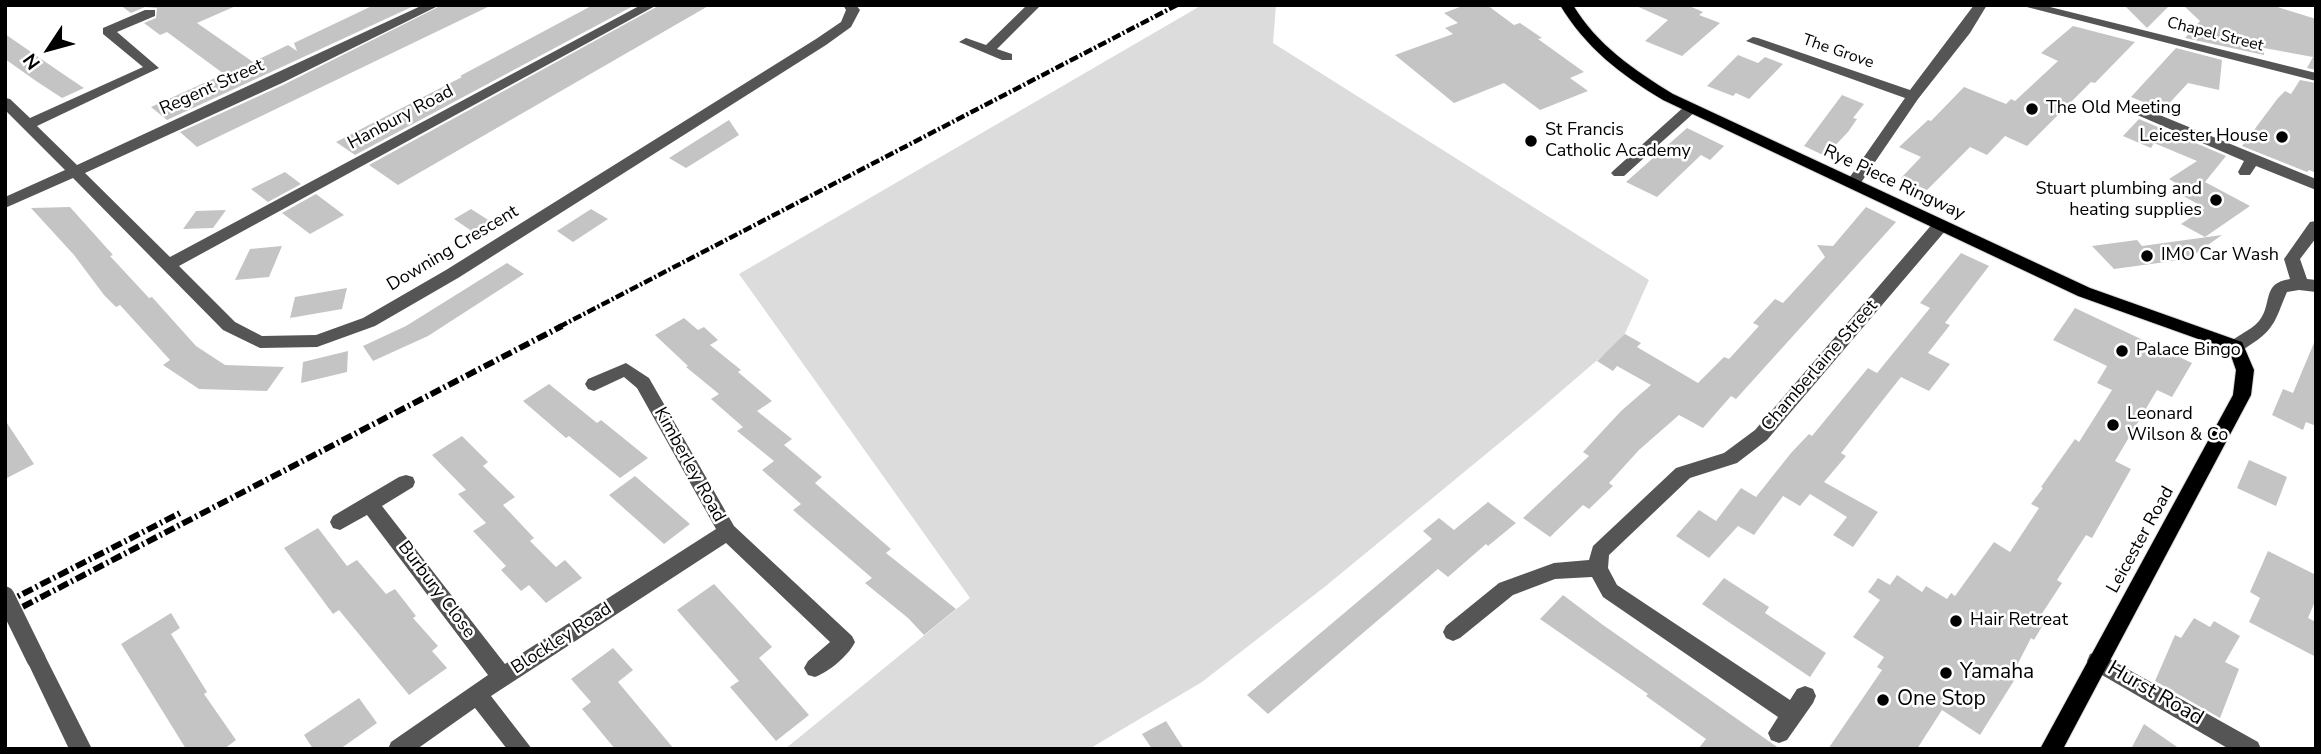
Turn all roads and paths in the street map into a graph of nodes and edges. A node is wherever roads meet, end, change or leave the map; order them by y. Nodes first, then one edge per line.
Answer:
1 (434, 5) edge
2 (651, 5) edge
3 (849, 5) edge
4 (1035, 5) edge
5 (1566, 5) edge
6 (1981, 5) edge
7 (2025, 5) edge
8 (150, 13) dead end
9 (966, 42) dead end
10 (1753, 42) dead end
11 (988, 50) junction
12 (1007, 57) dead end
13 (2315, 73) edge
14 (1913, 96) junction
15 (5, 102) edge
16 (1691, 108) junction
17 (2140, 111) dead end
18 (27, 125) junction
19 (76, 172) junction
20 (1619, 173) dead end
21 (1853, 184) junction
22 (2316, 185) edge
23 (5, 204) edge
24 (1940, 226) junction
25 (2316, 226) edge
26 (169, 265) junction
27 (2308, 284) edge
28 (2236, 346) junction
29 (594, 384) dead end
30 (406, 482) dead end
31 (370, 503) junction
32 (340, 522) dead end
33 (727, 532) junction
34 (1598, 568) junction
35 (5, 596) edge
36 (1453, 632) dead end
37 (2097, 661) junction
38 (815, 668) dead end
39 (502, 677) junction
40 (477, 695) junction
41 (1779, 733) dead end
42 (81, 749) edge
43 (399, 749) edge
44 (521, 749) edge
45 (2051, 749) edge
46 (2250, 749) edge

1 - 19 street, Regent Street
2 - 26 street, Hanbury Road
3 - 26 street, Downing Crescent
4 - 11 street
5 - 16 main road, Rye Piece Ringway
6 - 14 street
7 - 13 street, Chapel Street
8 - 18 street
9 - 11 street
10 - 14 street, The Grove
11 - 12 street
14 - 21 street
15 - 18 street, Downing Crescent
16 - 20 street
16 - 21 main road, Rye Piece Ringway
17 - 22 street
18 - 19 street, Downing Crescent
19 - 23 street, Regent Street
19 - 26 street, Downing Crescent
21 - 24 main road, Rye Piece Ringway
24 - 28 main road, Rye Piece Ringway
24 - 34 street, Chamberlaine Street
25 - 27 street
27 - 28 street
28 - 37 main road, Leicester Road
29 - 33 street, Kimberley Road
30 - 31 street
31 - 32 street
31 - 39 street, Burbury Close
33 - 38 street, Kimberley Road
33 - 39 street, Blockley Road
34 - 36 street
34 - 41 street
35 - 42 street, bridge
37 - 45 main road, Leicester Road
37 - 46 street, Hurst Road
39 - 40 street, Blockley Road
40 - 43 street, Blockley Road
40 - 44 street

